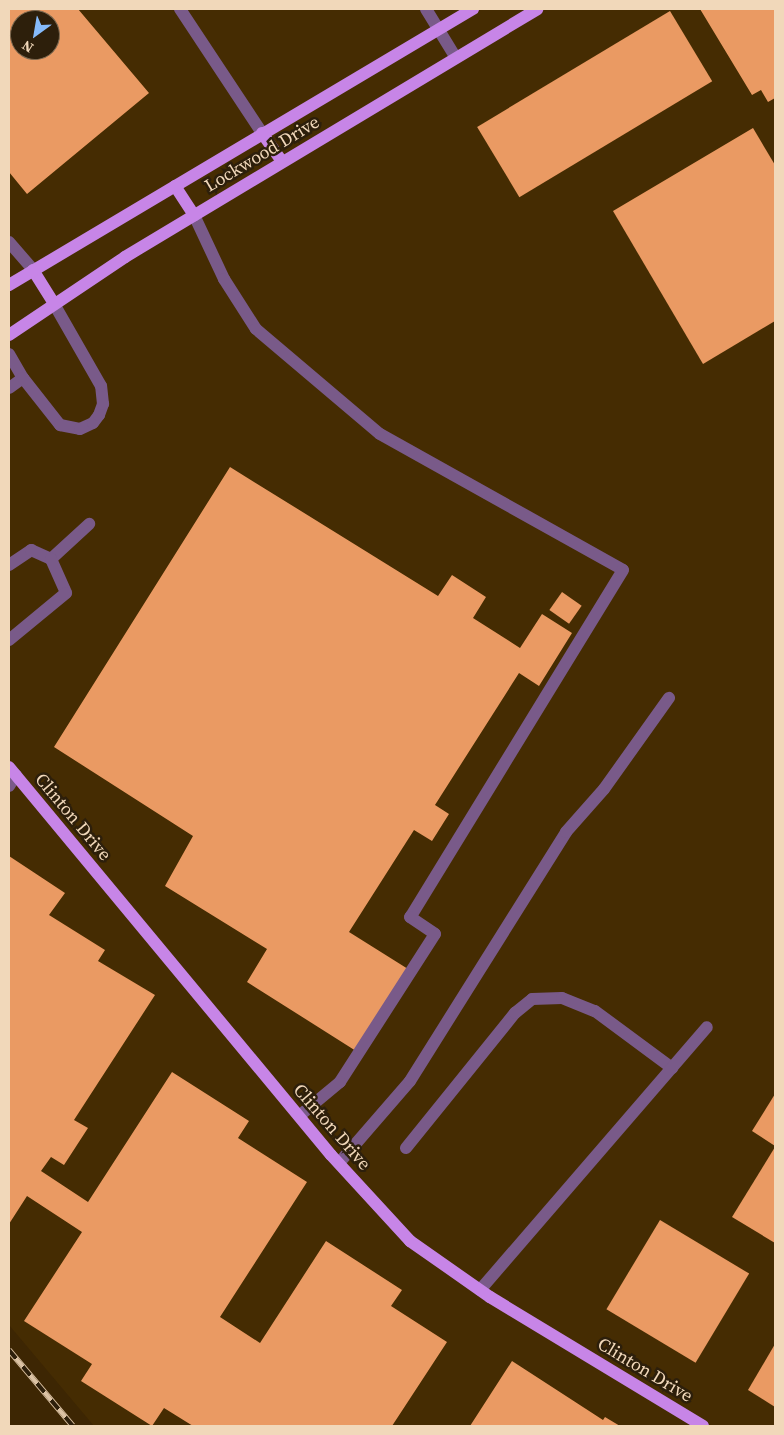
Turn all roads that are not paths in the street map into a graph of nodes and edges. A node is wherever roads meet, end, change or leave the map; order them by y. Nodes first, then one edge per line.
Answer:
1 (180, 9) edge
2 (426, 9) edge
3 (473, 9) edge
4 (538, 9) edge
5 (439, 30) junction
6 (456, 58) junction
7 (262, 133) junction
8 (282, 162) junction
9 (174, 186) junction
10 (194, 215) junction
11 (9, 242) edge
12 (33, 270) junction
13 (9, 285) edge
14 (54, 304) junction
15 (9, 335) edge
16 (9, 354) edge
17 (23, 378) junction
18 (9, 388) edge
19 (89, 524) dead end
20 (52, 559) junction
21 (9, 565) edge
22 (9, 640) edge
23 (668, 698) dead end
24 (11, 776) edge
25 (707, 1027) dead end
26 (672, 1068) junction
27 (298, 1116) junction
28 (406, 1148) dead end
29 (338, 1163) junction
30 (480, 1290) junction
31 (704, 1426) edge

1 - 7 lane
2 - 5 lane
3 - 5 main road, Lockwood Drive
4 - 6 main road, Lockwood Drive
5 - 6 lane
5 - 7 main road, Lockwood Drive
6 - 8 main road, Lockwood Drive
7 - 8 main road
7 - 9 main road, Lockwood Drive
8 - 10 main road, Lockwood Drive
9 - 10 main road
9 - 12 main road, Lockwood Drive
10 - 14 main road, Lockwood Drive
10 - 27 lane
11 - 12 lane
12 - 13 main road, Lockwood Drive
12 - 14 main road
14 - 15 main road, Lockwood Drive
14 - 17 lane
16 - 17 lane
17 - 18 lane
19 - 20 lane
20 - 21 lane
20 - 22 lane
23 - 29 lane
24 - 27 main road, Clinton Drive
25 - 26 lane
26 - 28 lane
26 - 30 lane
27 - 29 main road, Clinton Drive
29 - 30 main road, Clinton Drive
30 - 31 main road, Clinton Drive

